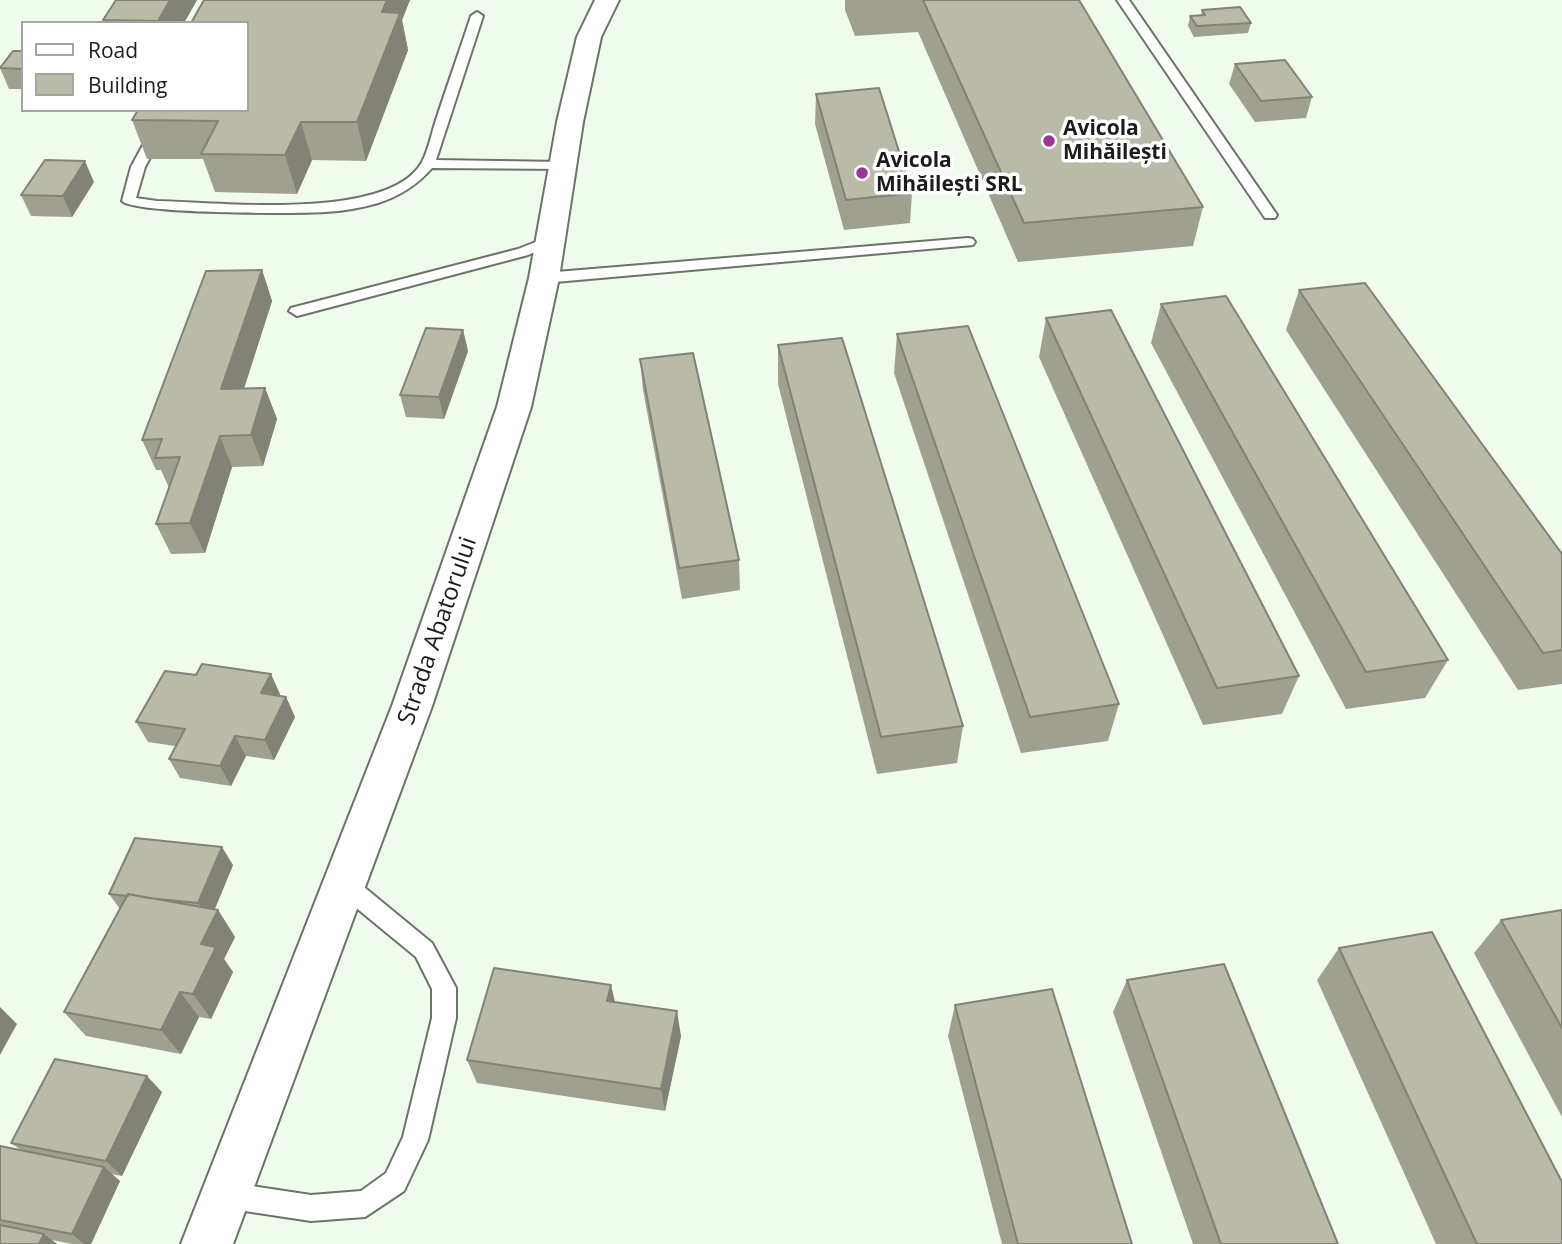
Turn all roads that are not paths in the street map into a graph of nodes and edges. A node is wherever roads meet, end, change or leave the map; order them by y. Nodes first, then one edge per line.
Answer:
1 (607, 0) edge
2 (1123, 0) edge
3 (477, 16) dead end
4 (168, 112) edge
5 (428, 164) junction
6 (562, 166) junction
7 (1270, 215) dead end
8 (551, 240) junction
9 (968, 242) dead end
10 (544, 278) junction
11 (297, 311) dead end
12 (345, 885) junction
13 (225, 1195) junction
14 (207, 1244) edge

1 - 6 street, Strada Abatorului
2 - 7 lane
3 - 5 lane
4 - 5 lane
5 - 6 lane
6 - 8 street, Strada Abatorului
8 - 10 street, Strada Abatorului
8 - 11 lane
9 - 10 lane
10 - 12 street, Strada Abatorului
12 - 13 street, Strada Abatorului
12 - 13 lane
13 - 14 street, Strada Abatorului

